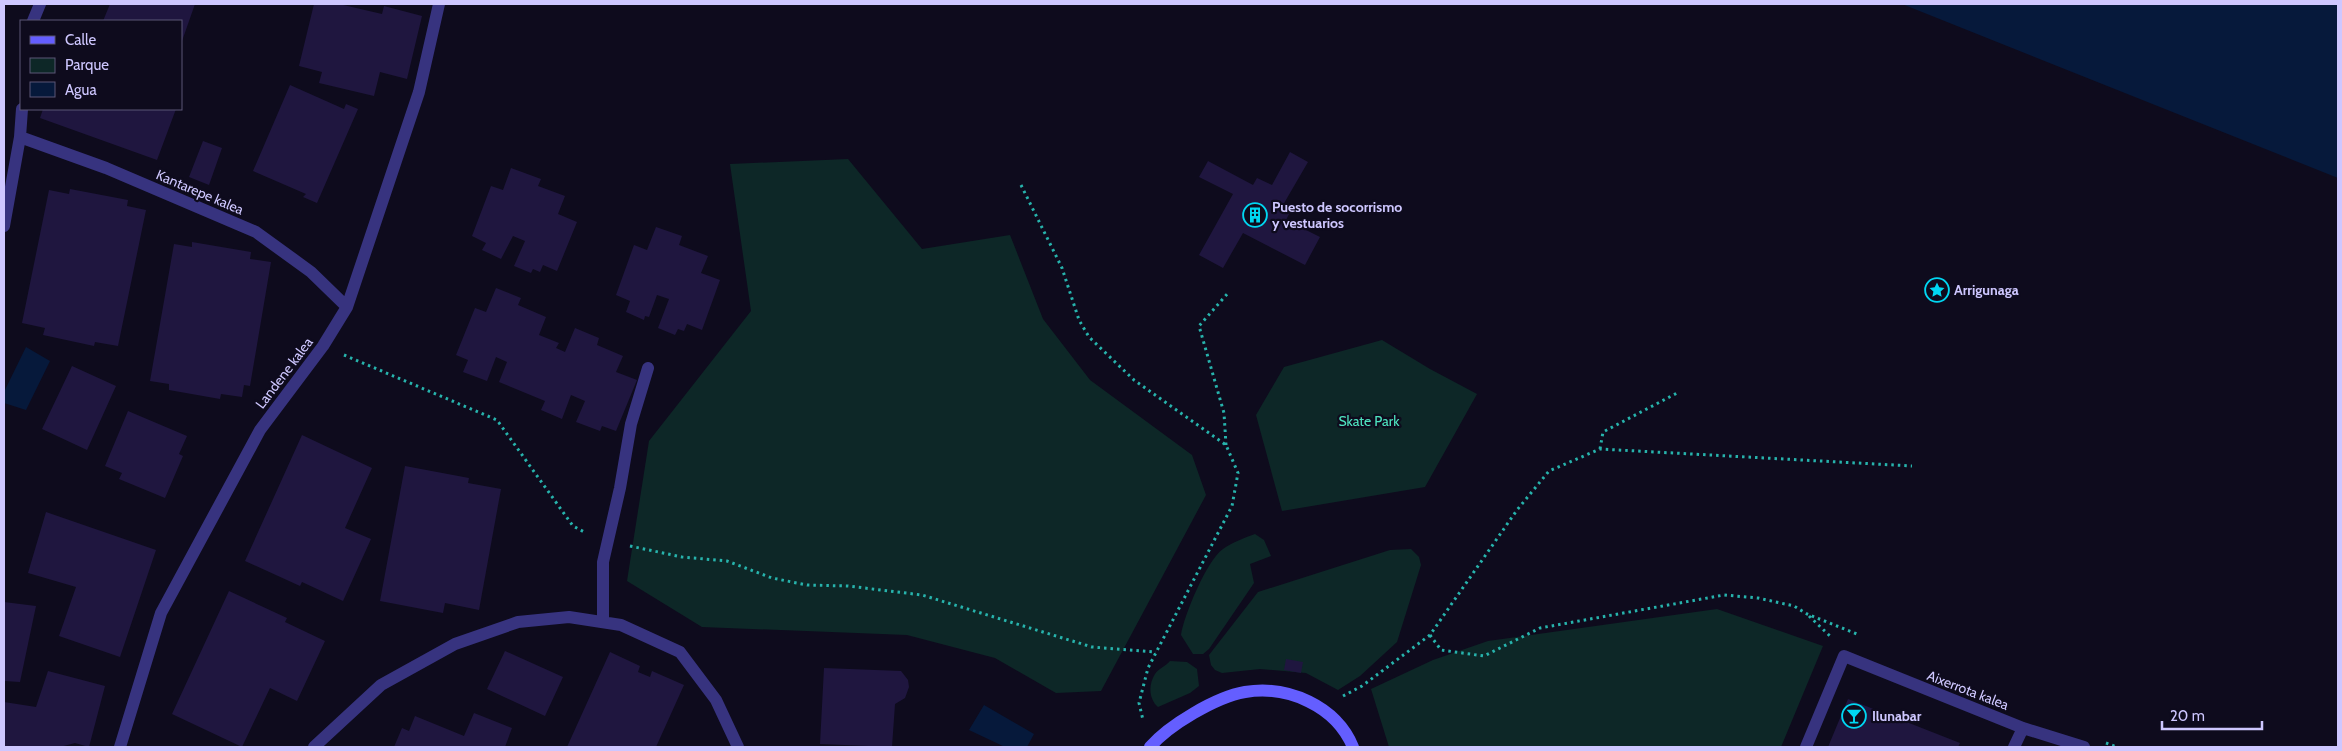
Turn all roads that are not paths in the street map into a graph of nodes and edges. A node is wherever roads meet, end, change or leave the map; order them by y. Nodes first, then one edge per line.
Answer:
1 (40, 4) edge
2 (439, 4) edge
3 (33, 20) edge
4 (22, 110) edge
5 (20, 137) junction
6 (4, 226) edge
7 (347, 307) junction
8 (648, 368) dead end
9 (603, 622) junction
10 (2023, 728) junction
11 (1151, 745) edge
12 (120, 747) edge
13 (314, 747) edge
14 (738, 747) edge
15 (1353, 747) edge
16 (1806, 747) edge
17 (2014, 747) edge
18 (2084, 747) edge

1 - 3 street
2 - 7 street, Landene kalea
4 - 5 street
5 - 6 street
5 - 7 street, Kantarepe kalea
7 - 12 street, Landene kalea
8 - 9 street
9 - 13 street
9 - 14 street
10 - 16 street, Aixerrota kalea
10 - 17 street
10 - 18 street, Aixerrota kalea
11 - 15 street

